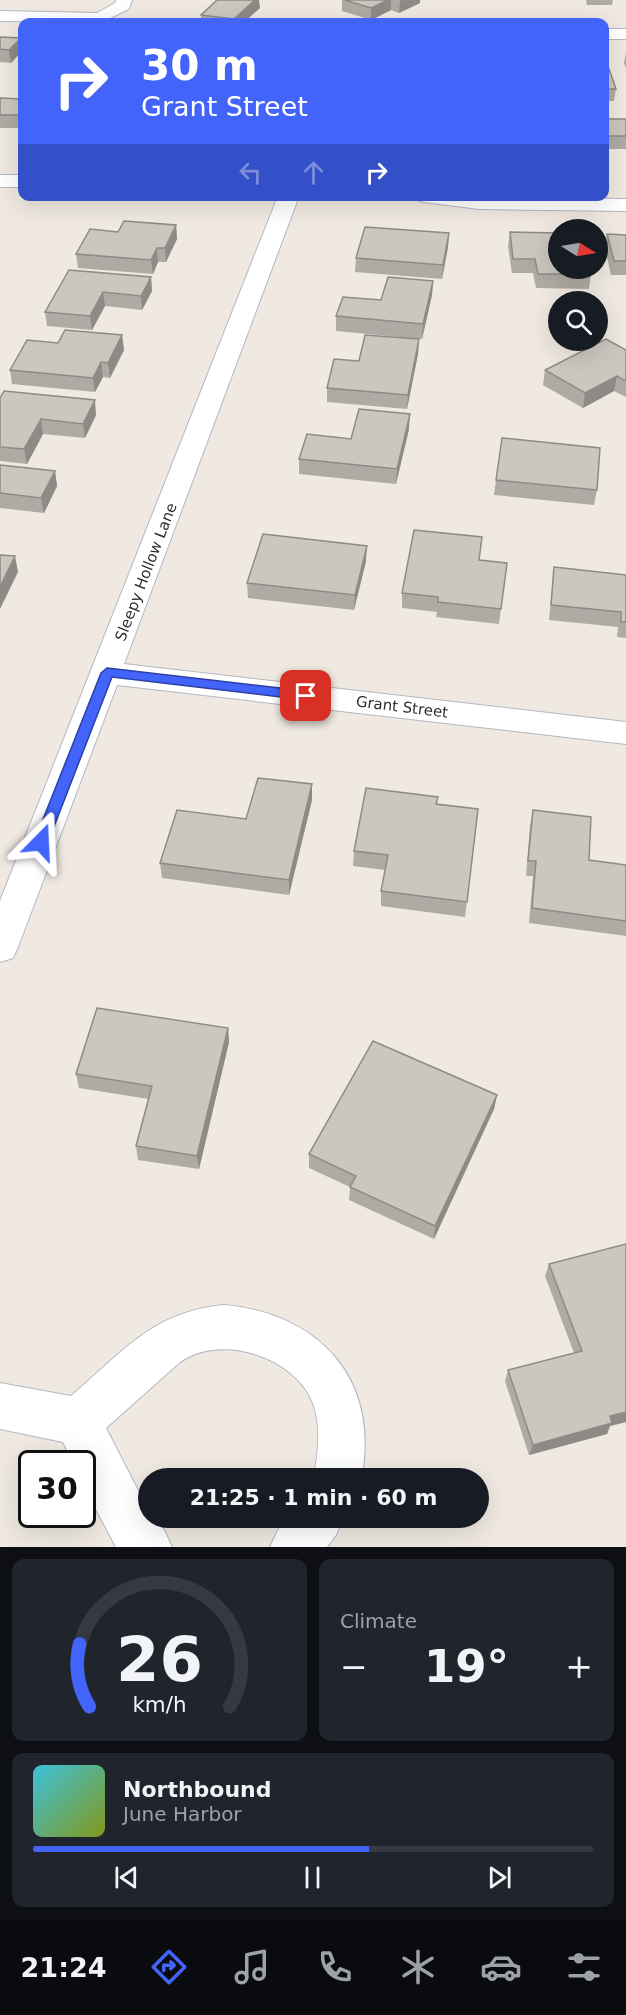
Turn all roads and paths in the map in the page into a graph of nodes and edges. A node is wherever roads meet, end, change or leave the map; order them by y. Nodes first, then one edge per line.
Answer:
1 (124, 0) edge
2 (0, 16) edge
3 (41, 18) edge
4 (100, 18) edge
5 (609, 34) edge
6 (626, 34) edge
7 (0, 181) edge
8 (18, 181) edge
9 (287, 201) edge
10 (470, 201) edge
11 (626, 205) edge
12 (107, 673) junction
13 (626, 734) edge
14 (0, 947) edge
15 (0, 1406) edge
16 (78, 1421) junction
17 (339, 1468) edge
18 (311, 1528) edge
19 (147, 1547) edge
20 (295, 1547) edge

1 - 4 street
2 - 3 street
5 - 6 street
7 - 8 street
9 - 12 street, Sleepy Hollow Lane
10 - 11 street
12 - 13 street, Grant Street
12 - 14 street, Sleepy Hollow Lane
15 - 16 street
16 - 17 street
16 - 19 street
18 - 20 street

